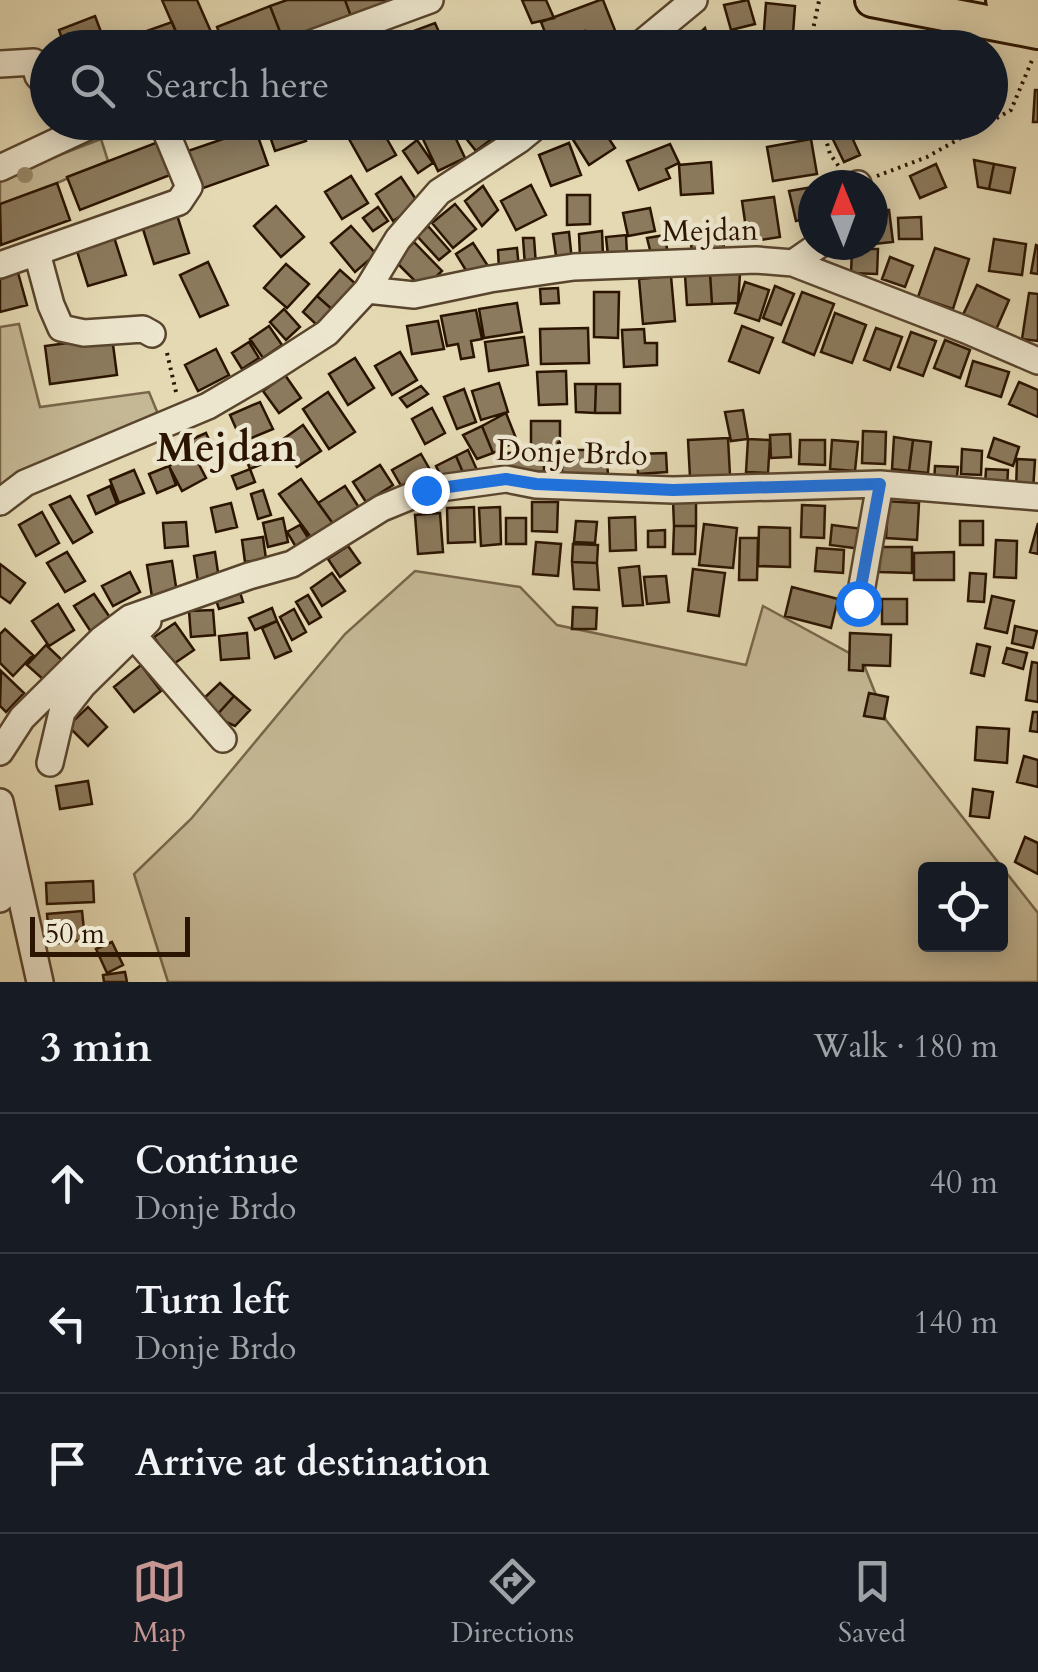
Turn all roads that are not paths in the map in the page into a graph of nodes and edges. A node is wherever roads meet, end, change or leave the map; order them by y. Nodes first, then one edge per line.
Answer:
1 (430, 0) edge
2 (694, 0) edge
3 (872, 0) edge
4 (1003, 0) edge
5 (1038, 6) edge
6 (348, 30) edge
7 (658, 30) edge
8 (986, 30) edge
9 (1008, 36) edge
10 (1036, 43) edge
11 (30, 62) edge
12 (0, 64) edge
13 (46, 140) edge
14 (169, 140) edge
15 (519, 140) edge
16 (0, 168) edge
17 (37, 253) junction
18 (798, 260) edge
19 (792, 264) junction
20 (0, 265) edge
21 (367, 290) junction
22 (152, 334) road end
23 (1038, 361) edge
24 (880, 484) junction
25 (1038, 497) edge
26 (0, 502) edge
27 (858, 603) dead end
28 (167, 604) junction
29 (133, 636) junction
30 (223, 739) dead end
31 (0, 752) edge
32 (50, 763) dead end
33 (0, 802) edge
34 (12, 854) junction
35 (0, 899) edge
36 (40, 982) edge

1 - 6 street
2 - 7 street
3 - 8 main road
4 - 5 main road
9 - 10 main road
11 - 12 street
13 - 16 street
14 - 17 street
15 - 21 street
17 - 20 street
17 - 22 street
18 - 19 street
19 - 21 street, Mejdan
19 - 23 street, Mejdan
21 - 26 street
24 - 25 street, Donje Brdo
24 - 27 street
24 - 28 street, Donje Brdo
28 - 29 street, Donje Brdo
28 - 31 street, Donje Brdo
29 - 30 street
29 - 32 street, Donje Brdo
33 - 34 street
34 - 35 street
34 - 36 street

